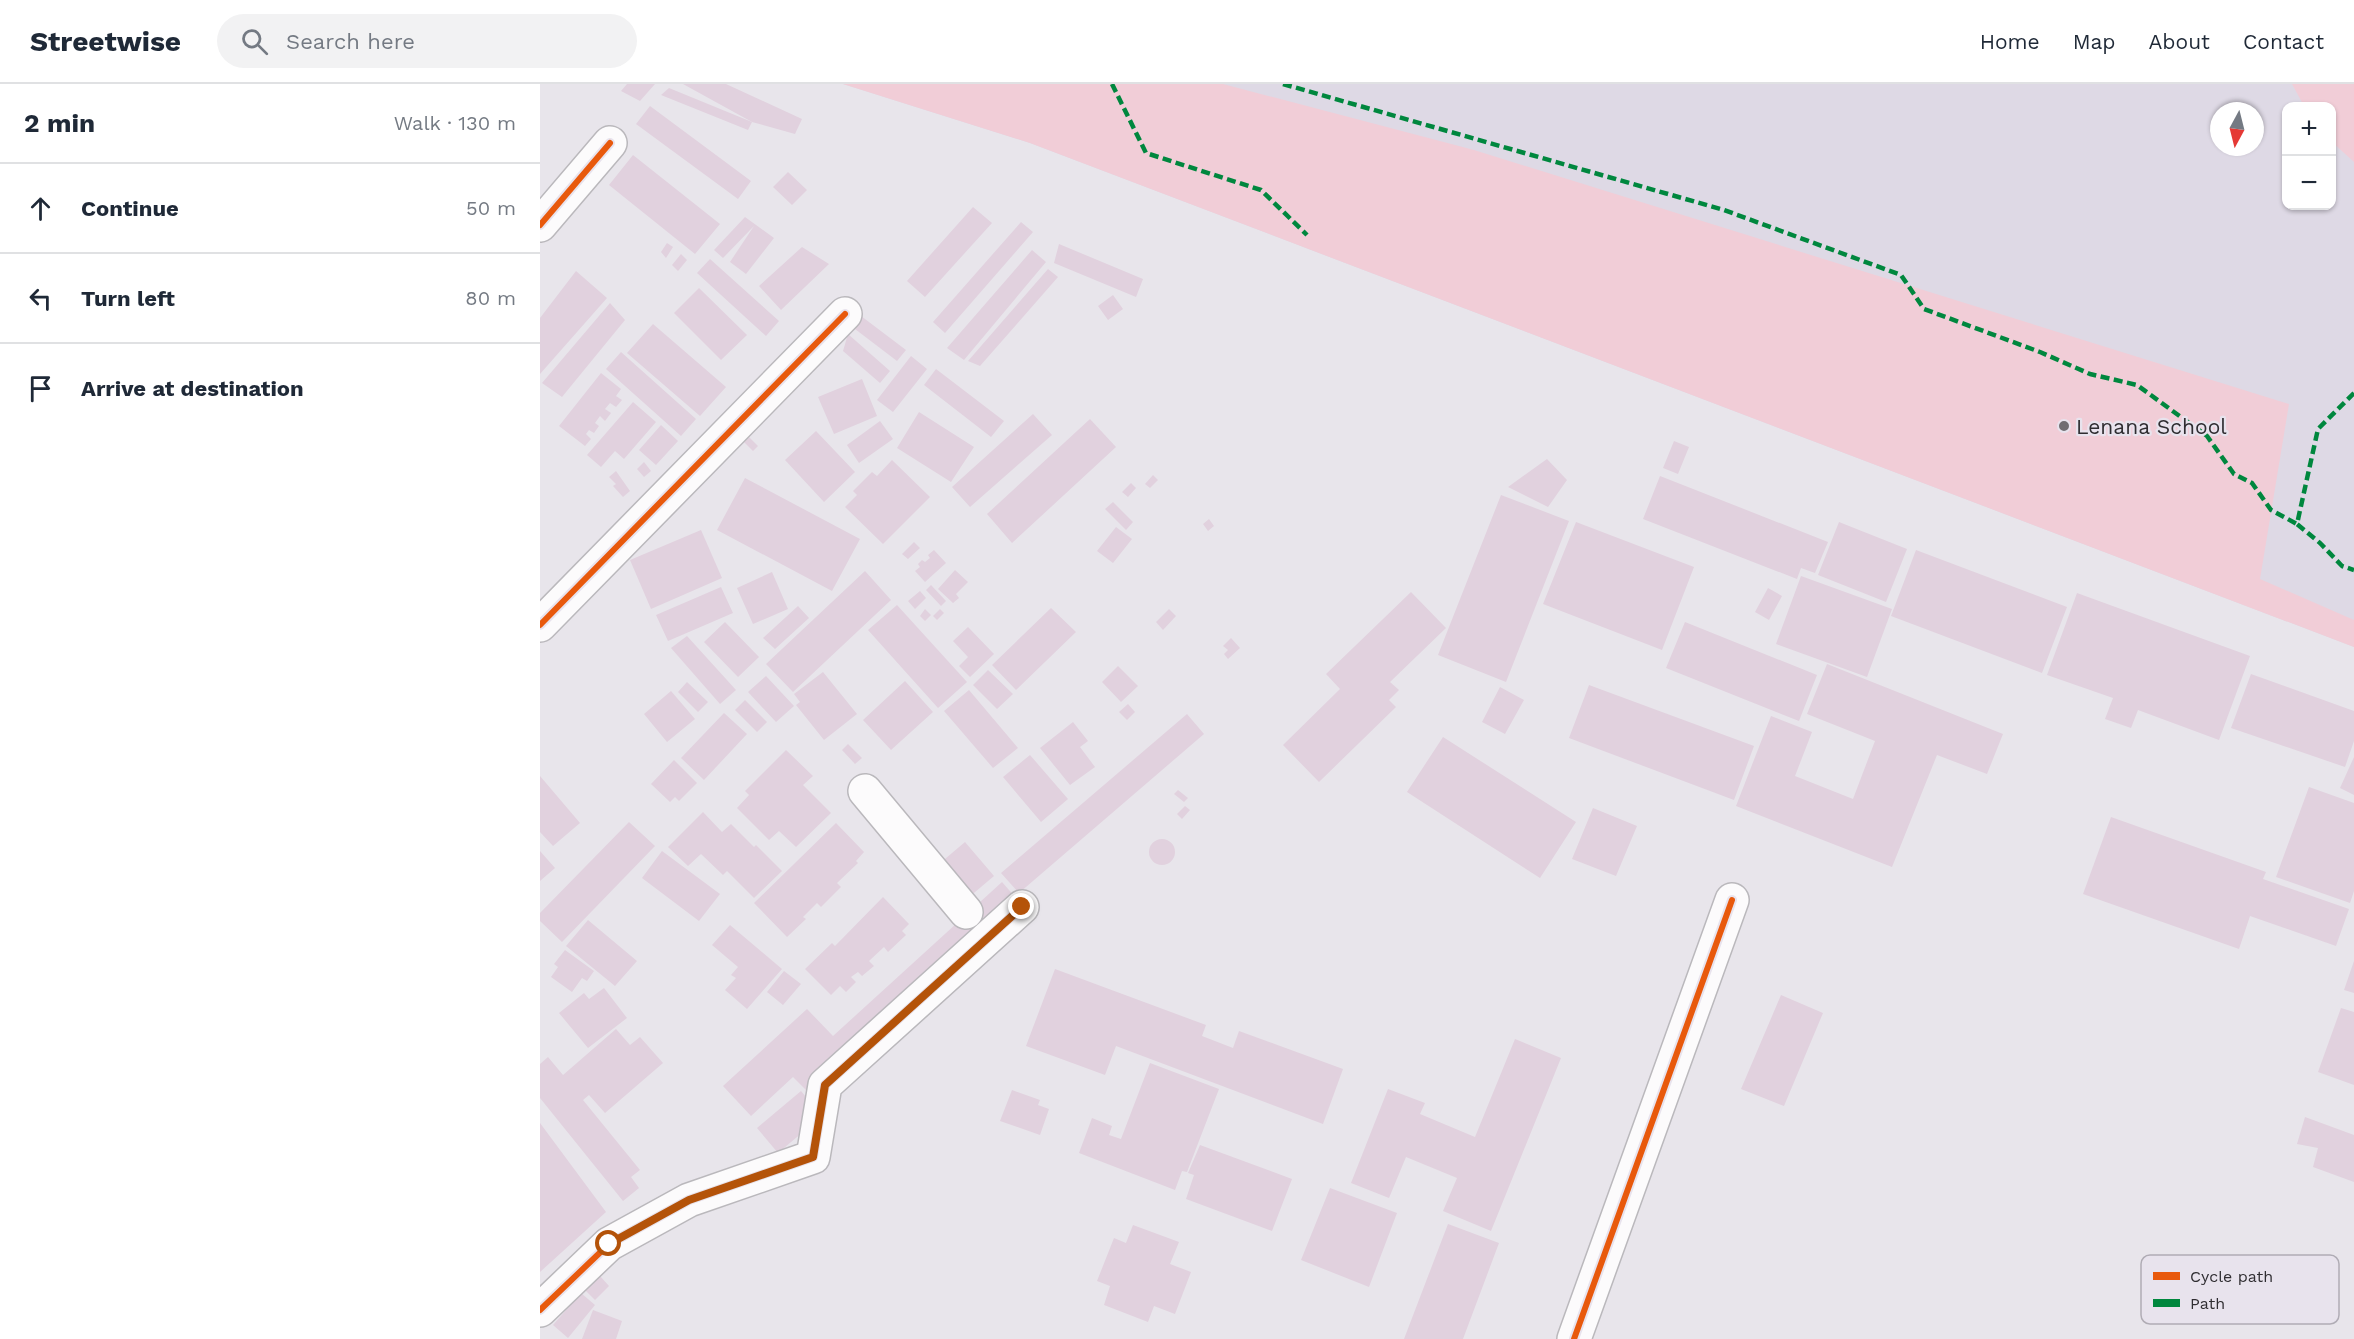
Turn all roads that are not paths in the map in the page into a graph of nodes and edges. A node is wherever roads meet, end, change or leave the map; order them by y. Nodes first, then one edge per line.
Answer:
1 (610, 143) dead end
2 (540, 225) edge
3 (844, 315) dead end
4 (540, 625) edge
5 (865, 791) dead end
6 (1732, 900) dead end
7 (1022, 907) dead end
8 (966, 912) dead end
9 (540, 1310) edge
10 (1574, 1339) edge

1 - 2 street
3 - 4 street
5 - 8 street
6 - 10 street
7 - 9 street

